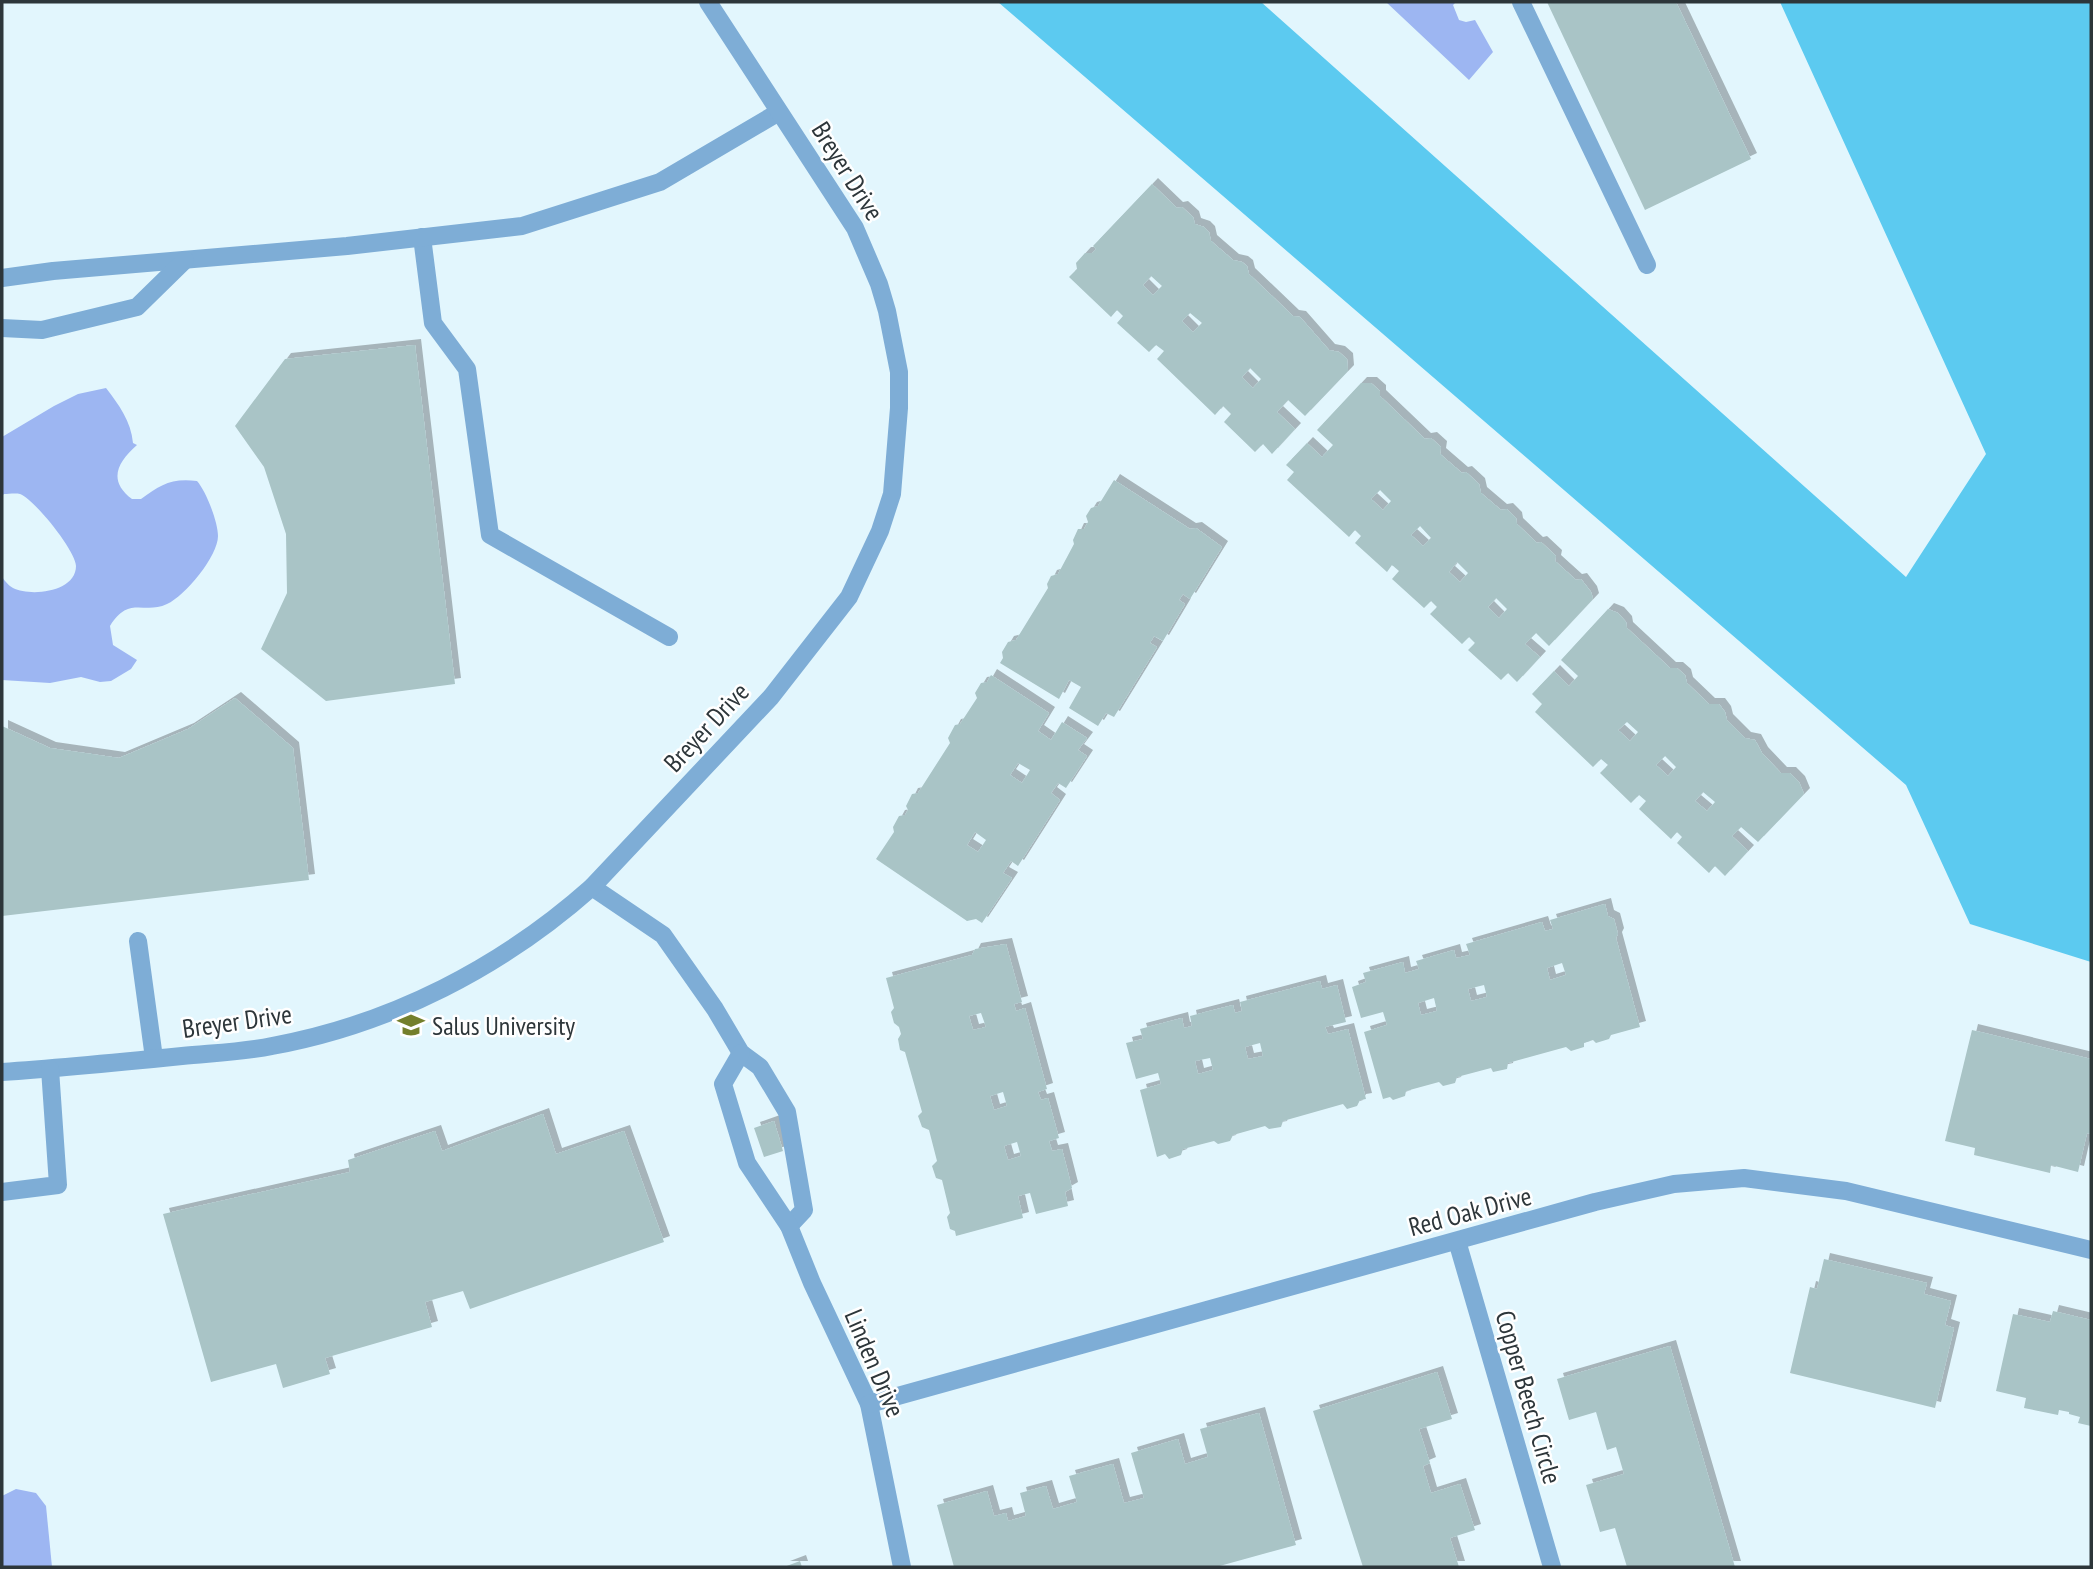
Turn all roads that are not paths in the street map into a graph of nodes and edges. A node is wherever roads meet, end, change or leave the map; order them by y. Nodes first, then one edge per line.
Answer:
1 (1521, 2) edge
2 (713, 7) edge
3 (779, 112) junction
4 (422, 237) junction
5 (186, 260) junction
6 (1647, 265) dead end
7 (2, 278) edge
8 (2, 328) edge
9 (669, 637) dead end
10 (592, 887) junction
11 (138, 941) dead end
12 (740, 1053) junction
13 (154, 1058) junction
14 (50, 1069) junction
15 (2, 1072) edge
16 (2, 1192) edge
17 (789, 1226) junction
18 (1457, 1241) junction
19 (2091, 1250) edge
20 (869, 1404) junction
21 (902, 1567) edge
22 (1552, 1567) edge

1 - 6 street
2 - 3 street, Breyer Drive
3 - 4 street
3 - 10 street, Breyer Drive
4 - 5 street
4 - 9 street
5 - 7 street
5 - 8 street
10 - 12 street
10 - 13 street, Breyer Drive
11 - 13 street
12 - 17 street, Linden Drive
12 - 17 street
13 - 14 street, Breyer Drive
14 - 15 street, Breyer Drive
14 - 16 street
17 - 20 street, Linden Drive
18 - 19 street, Red Oak Drive
18 - 20 street, Red Oak Drive
18 - 22 street, Copper Beech Circle
20 - 21 street, Linden Drive

